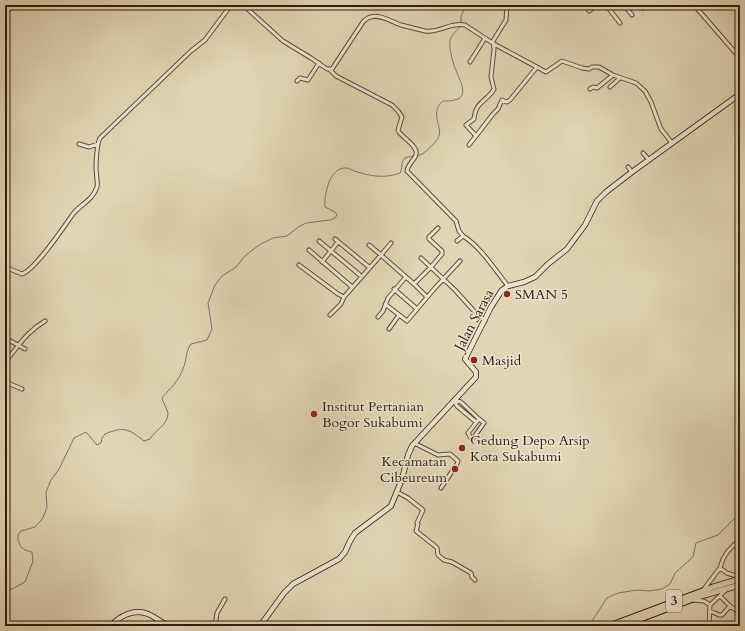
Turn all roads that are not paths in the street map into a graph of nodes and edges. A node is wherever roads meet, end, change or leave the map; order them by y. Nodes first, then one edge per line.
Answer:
1 (230, 5) edge
2 (243, 5) edge
3 (508, 5) edge
4 (588, 5) edge
5 (597, 5) edge
6 (606, 5) edge
7 (624, 5) edge
8 (641, 5) edge
9 (694, 5) edge
10 (643, 8) dead end
11 (632, 15) dead end
12 (620, 23) dead end
13 (485, 38) junction
14 (494, 44) junction
15 (740, 58) edge
16 (470, 62) dead end
17 (319, 63) junction
18 (537, 67) junction
19 (329, 70) junction
20 (613, 75) junction
21 (620, 78) junction
22 (297, 81) dead end
23 (610, 87) dead end
24 (590, 89) dead end
25 (740, 94) edge
26 (476, 136) junction
27 (672, 143) junction
28 (79, 144) dead end
29 (98, 144) junction
30 (469, 144) dead end
31 (643, 153) dead end
32 (648, 160) junction
33 (628, 167) dead end
34 (632, 172) junction
35 (438, 228) dead end
36 (463, 236) junction
37 (335, 239) dead end
38 (319, 241) dead end
39 (457, 241) dead end
40 (338, 242) junction
41 (391, 243) dead end
42 (369, 245) dead end
43 (309, 250) dead end
44 (331, 252) junction
45 (381, 255) junction
46 (421, 258) dead end
47 (460, 261) dead end
48 (322, 262) junction
49 (299, 265) dead end
50 (5, 267) edge
51 (431, 267) junction
52 (369, 268) junction
53 (361, 276) junction
54 (405, 278) junction
55 (443, 279) junction
56 (414, 284) junction
57 (508, 286) junction
58 (352, 287) junction
59 (394, 289) junction
60 (344, 297) junction
61 (427, 297) junction
62 (385, 304) junction
63 (417, 309) junction
64 (330, 315) dead end
65 (399, 315) junction
66 (378, 317) dead end
67 (45, 321) dead end
68 (485, 321) junction
69 (389, 328) dead end
70 (5, 338) edge
71 (17, 345) junction
72 (25, 350) dead end
73 (5, 362) edge
74 (5, 382) edge
75 (22, 389) dead end
76 (454, 400) junction
77 (479, 419) junction
78 (476, 422) junction
79 (414, 443) junction
80 (441, 488) dead end
81 (397, 492) junction
82 (740, 539) edge
83 (720, 568) junction
84 (740, 578) edge
85 (475, 580) dead end
86 (740, 585) edge
87 (729, 587) junction
88 (703, 591) junction
89 (720, 596) junction
90 (225, 598) dead end
91 (691, 600) junction
92 (710, 605) junction
93 (730, 606) junction
94 (710, 611) junction
95 (740, 613) edge
96 (111, 626) edge
97 (168, 626) edge
98 (215, 626) edge
99 (260, 626) edge
100 (609, 626) edge
101 (622, 626) edge
102 (709, 626) edge

1 - 29 street
2 - 17 street
3 - 14 street
4 - 5 street
6 - 12 street
7 - 11 street
8 - 10 street
9 - 15 street
13 - 14 street
13 - 16 street
13 - 19 street
14 - 18 street
14 - 26 street
17 - 19 street
17 - 22 street
18 - 20 street
18 - 26 street
19 - 36 street
20 - 21 street
20 - 24 street
21 - 23 street
21 - 27 street
25 - 27 street, Jalan Sarasa
26 - 30 street
27 - 32 street, Jalan Sarasa
28 - 29 street
29 - 50 street
31 - 32 street
32 - 34 street, Jalan Sarasa
33 - 34 street
34 - 57 street, Jalan Sarasa
35 - 51 street
36 - 39 street
36 - 57 street
37 - 40 street
38 - 44 street
40 - 44 street
40 - 52 street
41 - 45 street
42 - 45 street
43 - 48 street
44 - 48 street
44 - 53 street
45 - 52 street
45 - 54 street
46 - 51 street
47 - 55 street
48 - 58 street
49 - 60 street
51 - 55 street
51 - 56 street
52 - 53 street
53 - 58 street
54 - 56 street
54 - 59 street
55 - 61 street
55 - 68 street
56 - 61 street
57 - 68 street, Jalan Sarasa
58 - 60 street
59 - 62 street
59 - 63 street
60 - 64 street
61 - 63 street
62 - 65 street
62 - 66 street
63 - 65 street
65 - 69 street
67 - 71 street
68 - 76 street, Jalan Sarasa
70 - 71 street
71 - 72 street
71 - 73 street
74 - 75 street
76 - 77 street
76 - 78 street
76 - 79 street, Jalan Sarasa
77 - 78 street
77 - 78 street
79 - 80 street
79 - 81 street, Jalan Sarasa
81 - 85 street
81 - 99 street, Jalan Sarasa
82 - 83 street
83 - 84 street
83 - 88 street
84 - 88 main road, 3
86 - 87 main road, 3
87 - 89 street
87 - 91 main road, 3
88 - 100 main road, 3
89 - 92 street
89 - 93 street
90 - 98 street
91 - 92 street
91 - 101 main road, 3
92 - 94 street
93 - 94 street
93 - 95 street
94 - 102 street
96 - 97 street

